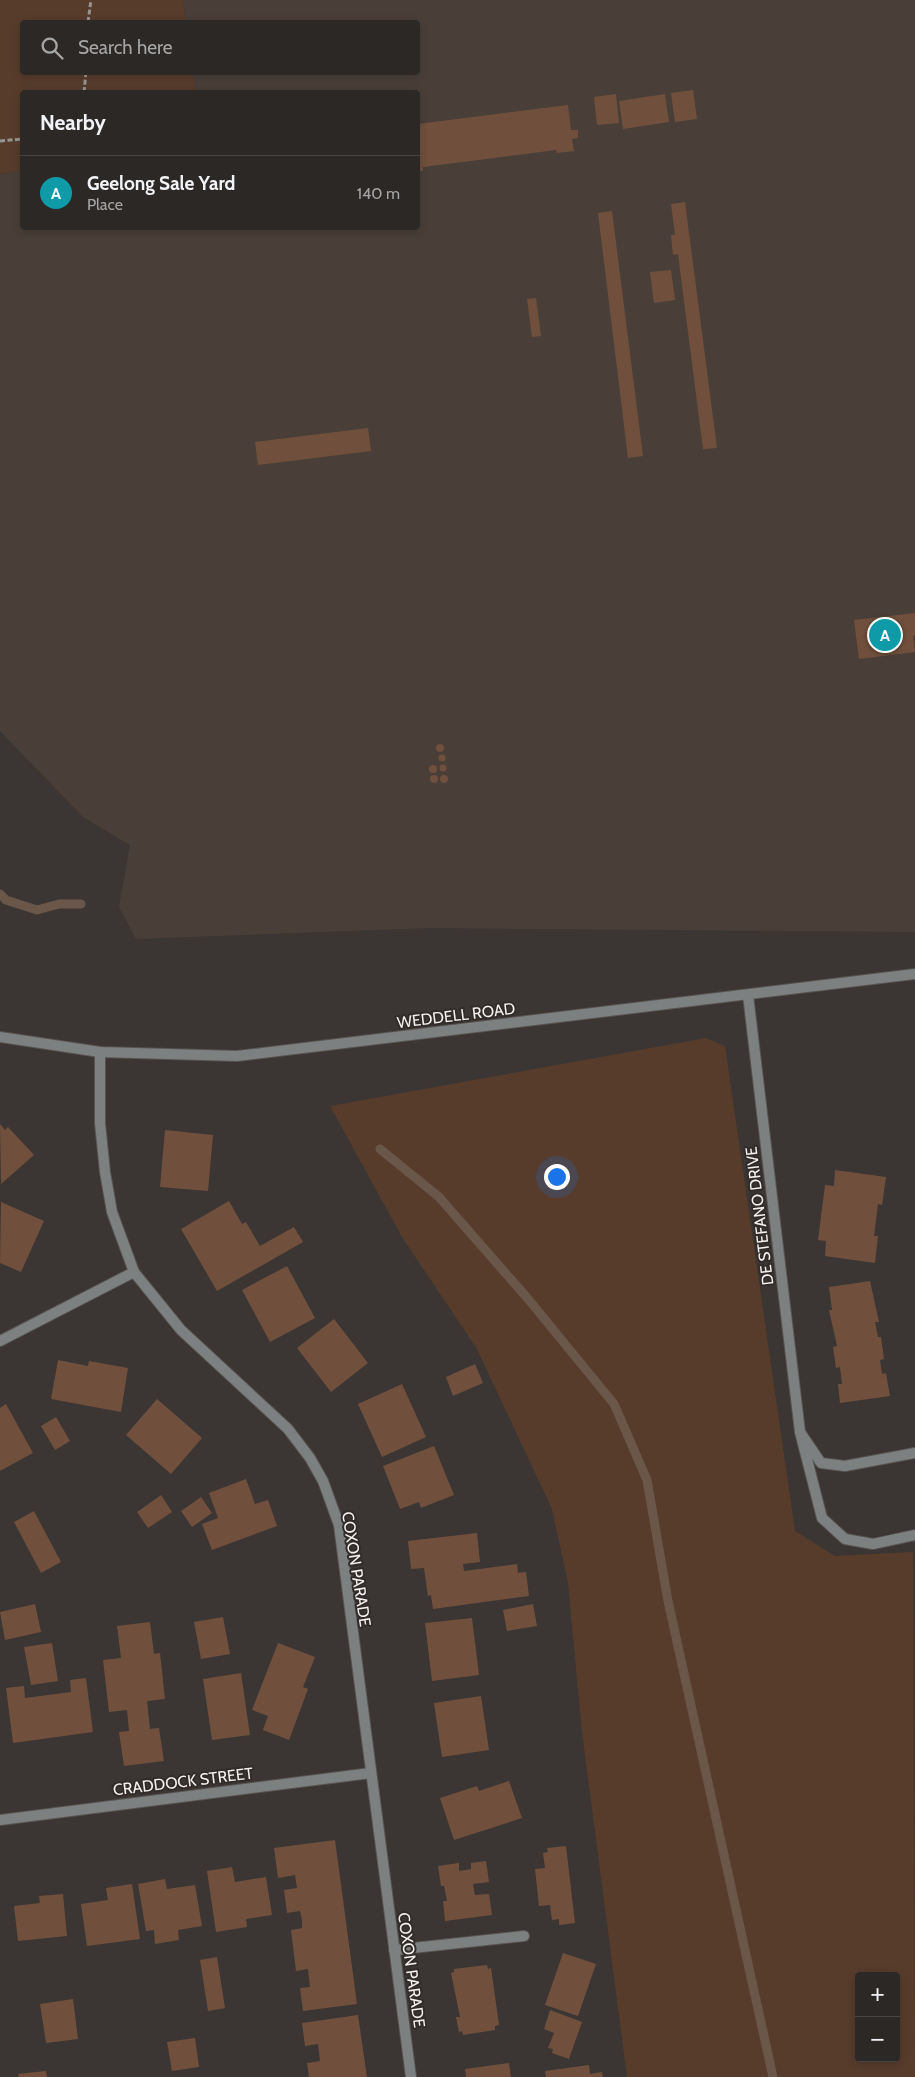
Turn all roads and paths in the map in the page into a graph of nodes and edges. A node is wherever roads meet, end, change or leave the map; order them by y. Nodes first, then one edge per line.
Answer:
1 (91, 0) edge
2 (88, 20) edge
3 (86, 75) edge
4 (84, 90) edge
5 (20, 139) edge
6 (0, 141) edge
7 (915, 974) edge
8 (748, 995) junction
9 (0, 1037) edge
10 (100, 1052) junction
11 (134, 1272) junction
12 (0, 1341) edge
13 (800, 1432) junction
14 (915, 1453) edge
15 (915, 1535) edge
16 (371, 1772) junction
17 (0, 1820) edge
18 (524, 1936) dead end
19 (394, 1950) junction
20 (411, 2077) edge

1 - 2 path
3 - 4 path
5 - 6 path
7 - 8 street, WEDDELL ROAD
8 - 10 street, WEDDELL ROAD
8 - 13 street, DE STEFANO DRIVE
9 - 10 street, WEDDELL ROAD
10 - 11 street, COXON PARADE
11 - 12 street
11 - 16 street, COXON PARADE
13 - 14 street, DE STEFANO DRIVE
13 - 15 street, DE STEFANO DRIVE
16 - 17 street, CRADDOCK STREET
16 - 19 street, COXON PARADE
18 - 19 street
19 - 20 street, COXON PARADE

